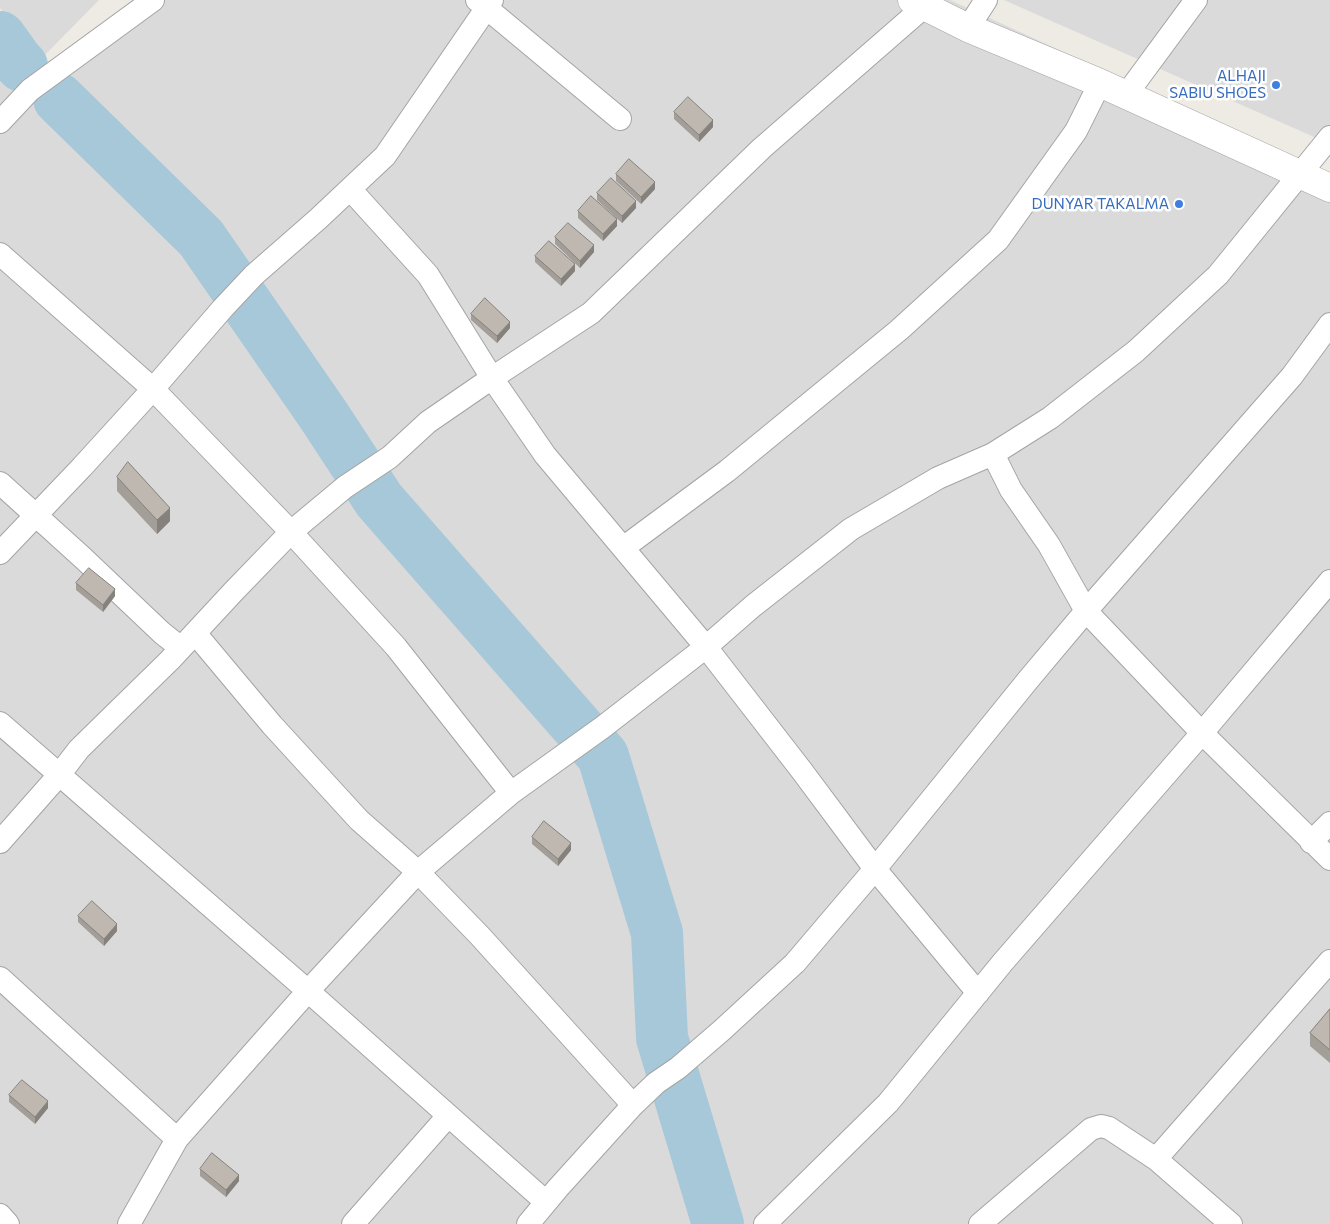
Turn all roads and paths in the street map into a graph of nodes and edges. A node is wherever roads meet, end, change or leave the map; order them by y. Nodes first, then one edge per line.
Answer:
1 (153, 0) edge
2 (986, 0) edge
3 (1196, 0) edge
4 (485, 3) edge
5 (918, 3) edge
6 (968, 28) junction
7 (1100, 83) junction
8 (1126, 95) junction
9 (620, 119) dead end
10 (0, 122) edge
11 (1330, 137) edge
12 (1299, 175) junction
13 (1330, 188) edge
14 (350, 189) junction
15 (0, 254) edge
16 (1330, 324) edge
17 (492, 378) junction
18 (153, 388) junction
19 (993, 454) junction
20 (0, 483) edge
21 (36, 515) junction
22 (291, 532) junction
23 (623, 548) junction
24 (0, 553) edge
25 (1330, 581) edge
26 (1086, 612) junction
27 (188, 640) junction
28 (706, 647) junction
29 (0, 723) edge
30 (1202, 733) junction
31 (59, 776) junction
32 (510, 793) junction
33 (1330, 823) edge
34 (0, 842) edge
35 (1311, 842) junction
36 (1330, 859) edge
37 (874, 869) junction
38 (418, 872) junction
39 (1330, 961) edge
40 (0, 978) edge
41 (308, 991) junction
42 (978, 993) junction
43 (633, 1105) junction
44 (448, 1116) junction
45 (177, 1139) junction
46 (1156, 1159) junction
47 (546, 1202) junction
48 (0, 1215) edge
49 (8, 1224) edge
50 (130, 1224) edge
51 (354, 1224) edge
52 (528, 1224) edge
53 (765, 1224) edge
54 (980, 1224) edge
55 (1231, 1224) edge

1 - 10 street
2 - 6 street
3 - 8 street
4 - 9 street
4 - 14 street
5 - 6 street
5 - 17 street
6 - 7 street
7 - 8 street
7 - 23 street
8 - 12 street
11 - 12 street
12 - 13 street
12 - 19 street
14 - 17 street
14 - 18 street
15 - 18 street
16 - 26 street
17 - 22 street
17 - 23 street
18 - 21 street
18 - 22 street
19 - 26 street
19 - 28 street
20 - 21 street
21 - 24 street
21 - 27 street
22 - 27 street
22 - 32 street
23 - 28 street
25 - 30 street
26 - 30 street
26 - 37 street
27 - 31 street
27 - 38 street
28 - 32 street
28 - 37 street
29 - 31 street
30 - 35 street
30 - 42 street
31 - 34 street
31 - 41 street
32 - 38 street
33 - 35 street
35 - 36 street
37 - 42 street
37 - 43 street
38 - 41 street
38 - 43 street
39 - 46 street
40 - 45 street
41 - 44 street
41 - 45 street
42 - 53 street
43 - 47 street
44 - 47 street
44 - 51 street
45 - 50 street
46 - 54 street
46 - 55 street
47 - 52 street
48 - 49 street

